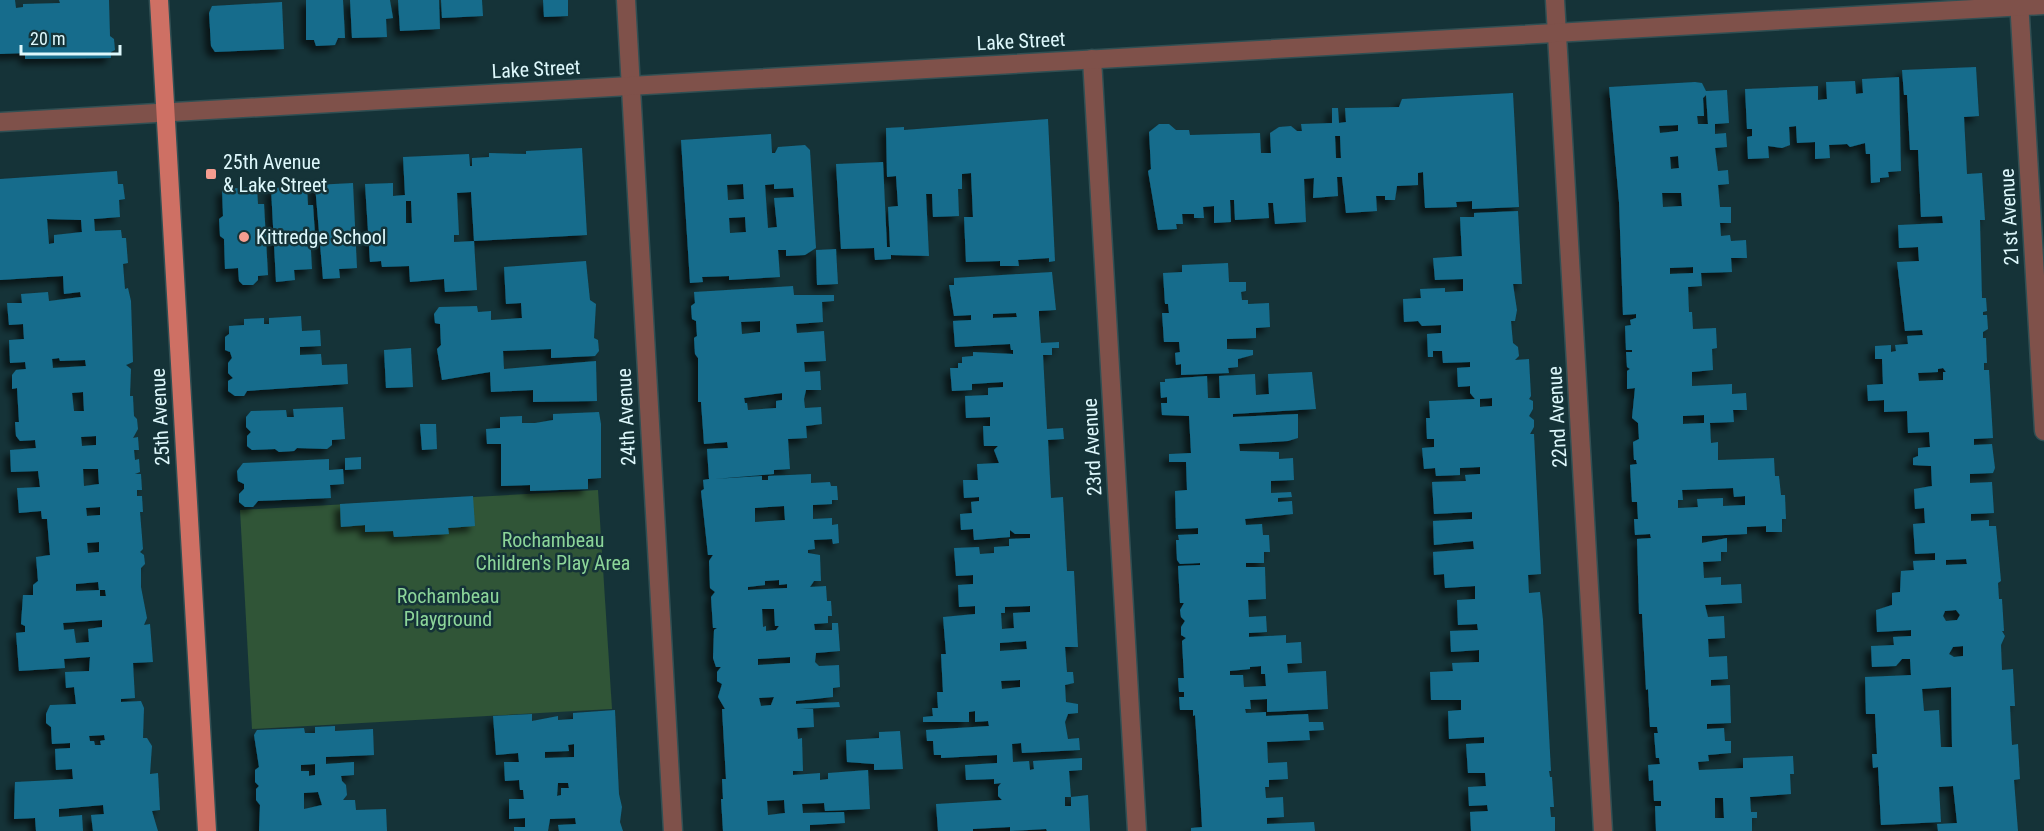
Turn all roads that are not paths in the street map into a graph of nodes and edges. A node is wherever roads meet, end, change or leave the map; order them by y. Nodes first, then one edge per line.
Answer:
1 (159, 0) edge
2 (626, 0) edge
3 (1555, 0) edge
4 (2019, 3) edge
5 (2044, 5) edge
6 (1557, 33) junction
7 (1092, 60) junction
8 (630, 86) junction
9 (166, 112) junction
10 (0, 122) edge
11 (2044, 431) edge
12 (207, 831) edge
13 (673, 831) edge
14 (1137, 831) edge
15 (1603, 831) edge

1 - 9 main road, 25th Avenue
2 - 8 street, 24th Avenue
3 - 6 street, 22nd Avenue
4 - 5 street, Lake Street
4 - 6 street, Lake Street
4 - 11 street, 21st Avenue
6 - 7 street, Lake Street
6 - 15 street, 22nd Avenue
7 - 8 street, Lake Street
7 - 14 street, 23rd Avenue
8 - 9 street, Lake Street
8 - 13 street, 24th Avenue
9 - 10 street, Lake Street
9 - 12 main road, 25th Avenue

